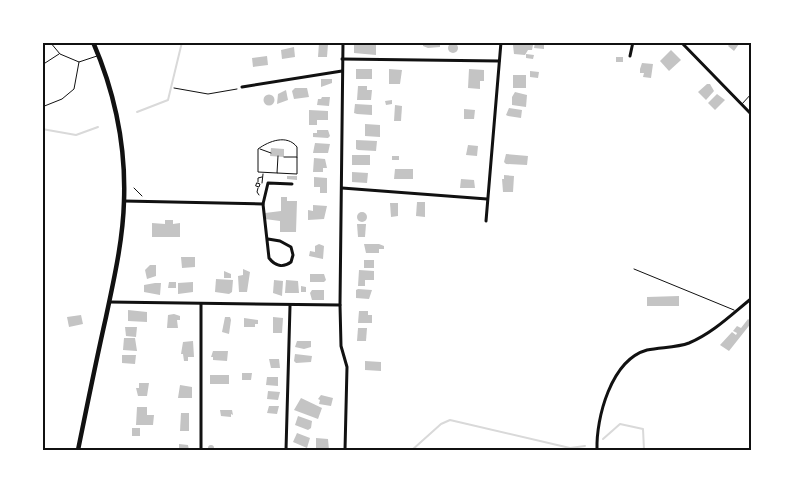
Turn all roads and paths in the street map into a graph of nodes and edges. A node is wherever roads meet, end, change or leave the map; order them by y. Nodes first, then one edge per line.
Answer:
1 (50, 42) edge
2 (94, 42) edge
3 (342, 42) edge
4 (500, 42) edge
5 (633, 42) edge
6 (681, 42) edge
7 (60, 54) junction
8 (99, 55) junction
9 (630, 56) dead end
10 (342, 59) junction
11 (498, 61) junction
12 (79, 62) junction
13 (42, 65) edge
14 (342, 71) junction
15 (242, 87) joint
16 (174, 88) dead end
17 (752, 93) edge
18 (742, 105) junction
19 (42, 107) edge
20 (752, 115) edge
21 (259, 149) junction
22 (271, 153) dead end
23 (278, 156) dead end
24 (284, 156) dead end
25 (298, 157) junction
26 (277, 173) junction
27 (263, 177) dead end
28 (292, 184) dead end
29 (342, 188) junction
30 (261, 196) dead end
31 (487, 199) junction
32 (124, 201) junction
33 (263, 204) junction
34 (486, 222) dead end
35 (268, 239) junction
36 (634, 269) dead end
37 (752, 298) edge
38 (109, 302) junction
39 (746, 302) junction
40 (201, 303) junction
41 (752, 303) edge
42 (340, 305) junction
43 (290, 306) junction
44 (735, 310) junction
45 (78, 450) edge
46 (201, 450) edge
47 (286, 450) edge
48 (345, 450) edge
49 (597, 450) edge

1 - 7 lane
2 - 8 main road
3 - 10 street
4 - 11 street
5 - 9 street
6 - 18 street
7 - 12 lane
7 - 13 lane
8 - 12 lane
8 - 32 main road
10 - 11 street
10 - 14 street
11 - 31 street
12 - 19 lane
14 - 15 street
14 - 29 street
15 - 16 path
17 - 18 lane
18 - 20 street
21 - 22 path
21 - 25 path
21 - 26 path
23 - 26 path
24 - 25 path
25 - 26 path
27 - 30 path
28 - 33 street
29 - 31 street
29 - 42 street
31 - 34 street
32 - 33 street
32 - 38 main road
33 - 35 street
35 - 35 street
36 - 44 lane
37 - 39 street
38 - 40 street
38 - 45 main road
39 - 41 lane
39 - 44 street
40 - 43 street
40 - 46 street
42 - 43 street
42 - 48 street
43 - 47 street
44 - 49 street

